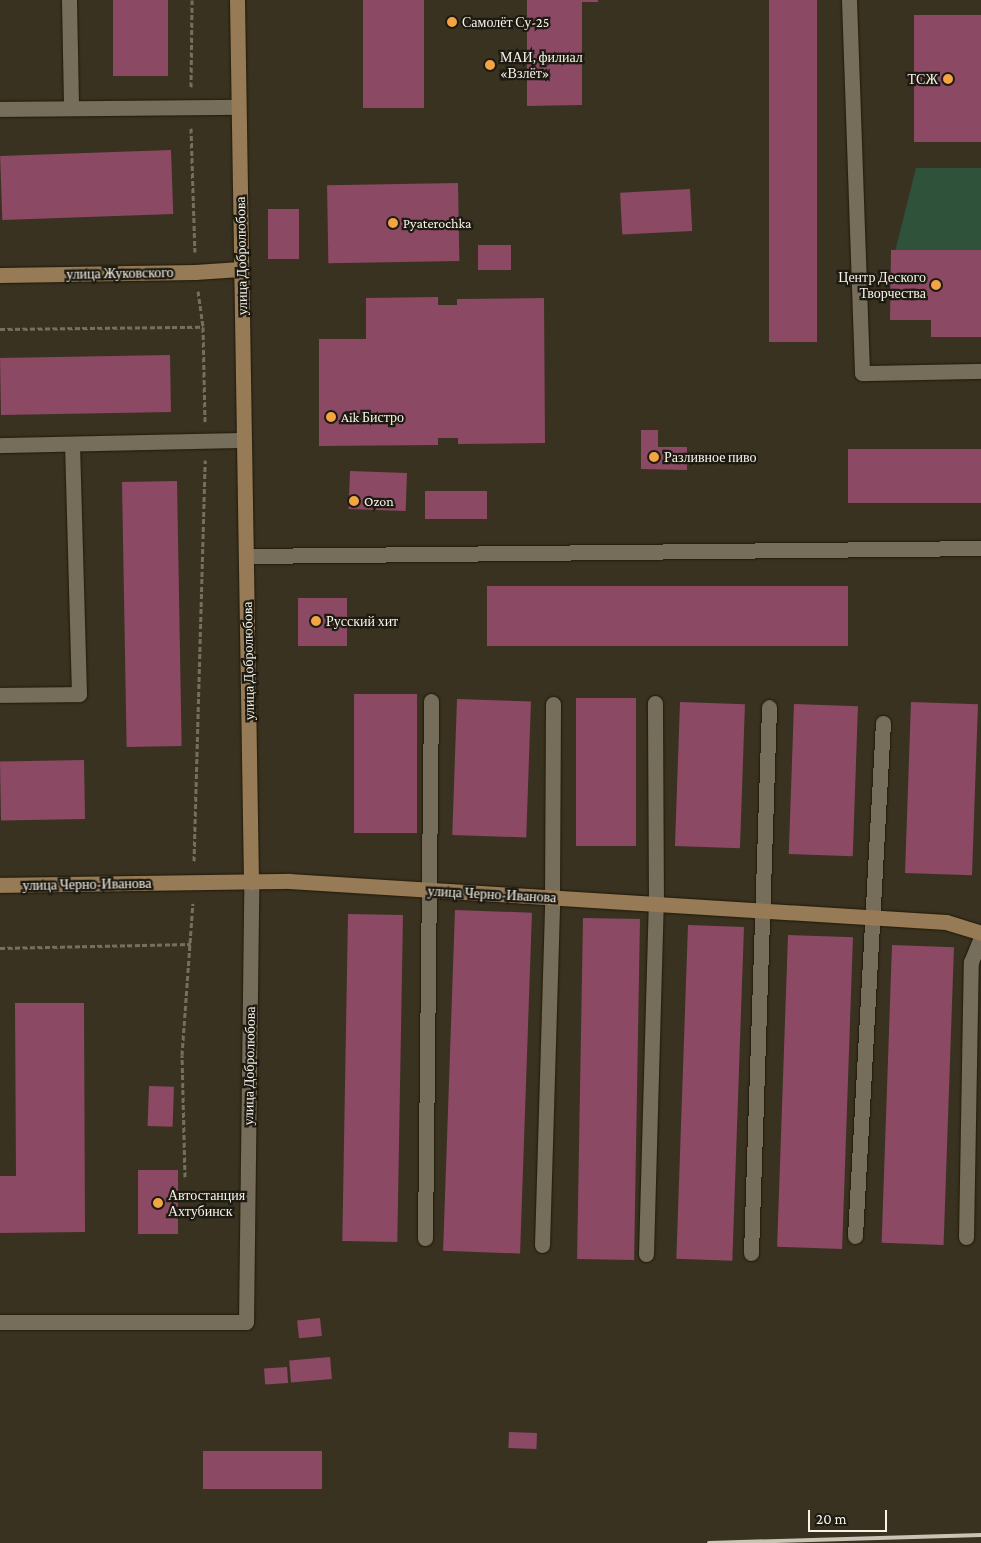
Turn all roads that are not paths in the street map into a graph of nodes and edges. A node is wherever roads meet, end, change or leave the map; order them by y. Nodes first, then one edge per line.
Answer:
1 (69, 0) edge
2 (237, 0) edge
3 (849, 0) edge
4 (238, 107) junction
5 (71, 108) junction
6 (0, 109) edge
7 (240, 269) junction
8 (0, 275) edge
9 (981, 371) edge
10 (244, 440) junction
11 (72, 444) junction
12 (0, 445) edge
13 (981, 548) edge
14 (247, 556) junction
15 (0, 695) edge
16 (431, 701) dead end
17 (654, 703) dead end
18 (553, 704) dead end
19 (769, 706) dead end
20 (883, 723) dead end
21 (251, 882) junction
22 (0, 885) edge
23 (428, 890) junction
24 (552, 898) junction
25 (656, 904) junction
26 (763, 911) junction
27 (872, 917) junction
28 (981, 935) edge
29 (855, 1236) dead end
30 (966, 1237) dead end
31 (424, 1238) dead end
32 (542, 1245) dead end
33 (751, 1253) dead end
34 (646, 1254) dead end
35 (0, 1322) edge

1 - 5 street
2 - 4 street, улица Добролюбова
3 - 9 street
4 - 5 street
4 - 7 street, улица Добролюбова
5 - 6 street
7 - 8 street, улица Жуковского
7 - 10 street, улица Добролюбова
10 - 11 street
10 - 14 street, улица Добролюбова
11 - 12 street
11 - 15 street
13 - 14 street
14 - 21 street, улица Добролюбова
16 - 23 street
17 - 25 street
18 - 24 street
19 - 26 street
20 - 27 street
21 - 22 street, улица Черно-Иванова
21 - 23 street, улица Черно-Иванова
21 - 35 street, улица Добролюбова
23 - 24 street, улица Черно-Иванова
23 - 31 street
24 - 25 street, улица Черно-Иванова
24 - 32 street
25 - 26 street, улица Черно-Иванова
25 - 34 street
26 - 27 street, улица Черно-Иванова
26 - 33 street
27 - 28 street, улица Черно-Иванова
27 - 29 street
28 - 30 street

